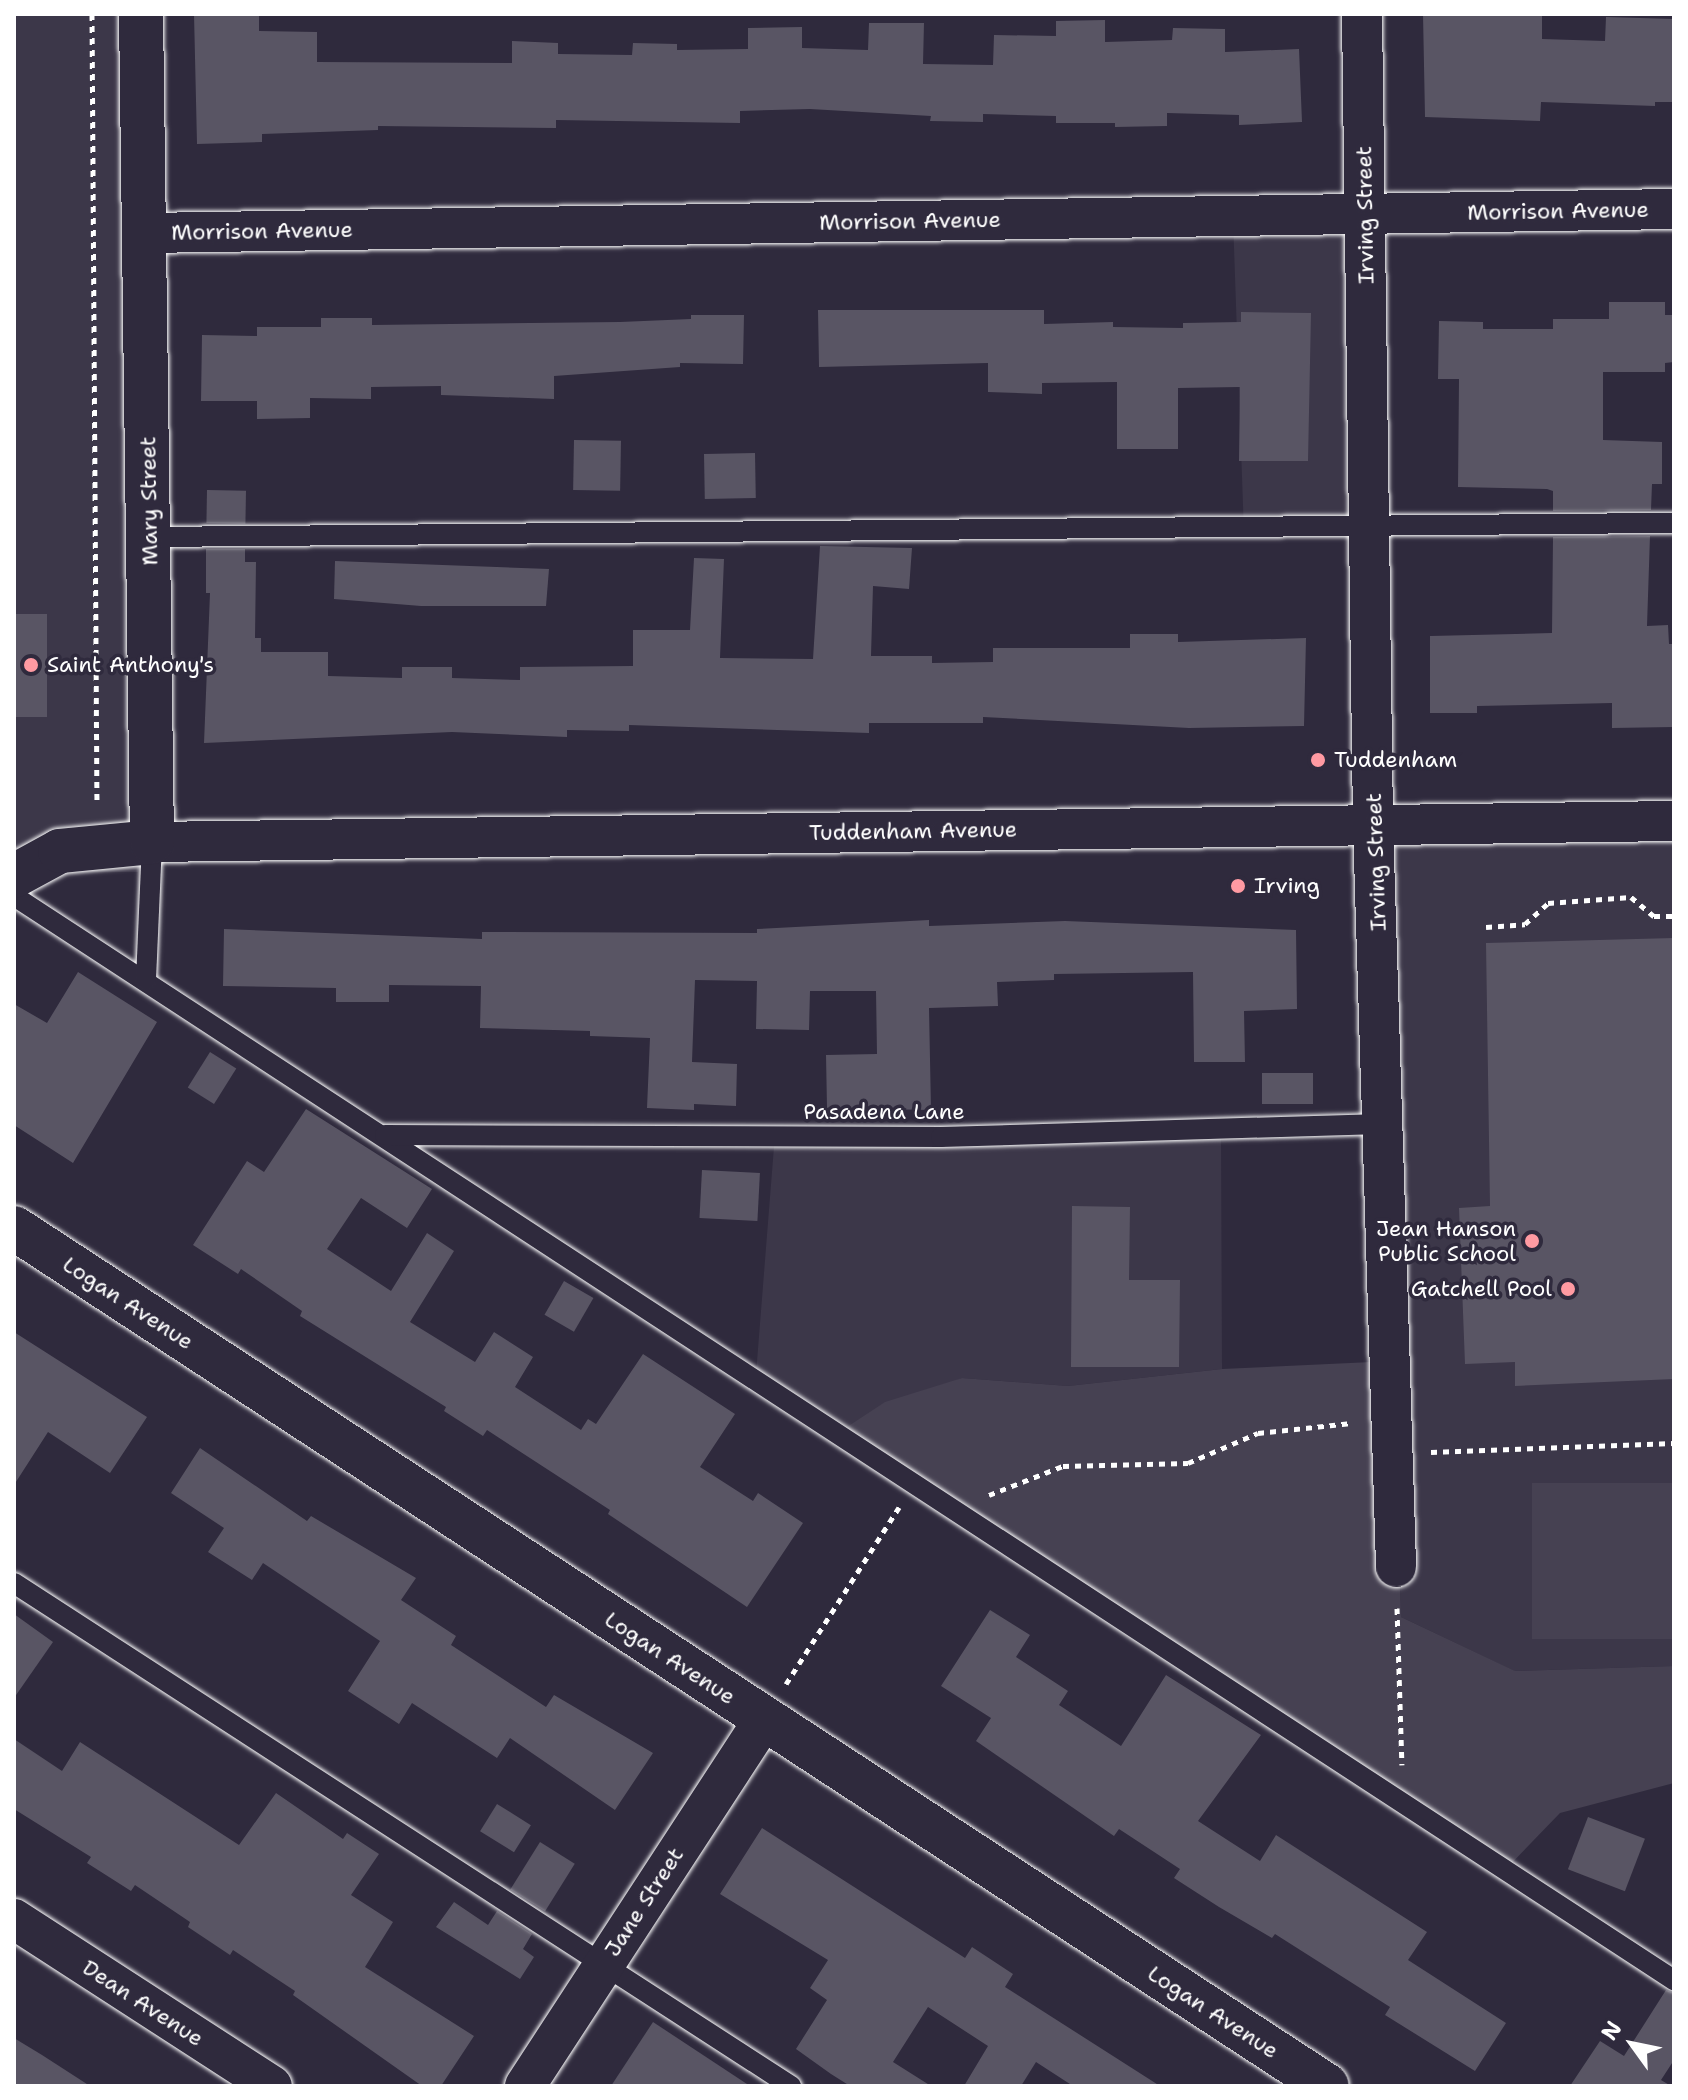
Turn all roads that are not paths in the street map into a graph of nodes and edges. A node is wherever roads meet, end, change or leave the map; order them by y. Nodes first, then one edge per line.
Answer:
1 (141, 14) edge
2 (1362, 14) edge
3 (1674, 209) edge
4 (1364, 214) junction
5 (146, 233) junction
6 (1372, 523) junction
7 (1674, 523) edge
8 (149, 537) junction
9 (1674, 821) edge
10 (1373, 825) junction
11 (152, 842) junction
12 (14, 876) edge
13 (14, 896) edge
14 (146, 980) junction
15 (1382, 1124) junction
16 (385, 1135) junction
17 (14, 1228) edge
18 (1396, 1567) road end
19 (14, 1583) edge
20 (764, 1719) junction
21 (14, 1919) edge
22 (603, 1966) junction
23 (1674, 1980) edge
24 (272, 2086) edge
25 (525, 2086) edge
26 (791, 2086) edge
27 (1327, 2086) edge

1 - 5 street, Mary Street
2 - 4 street, Irving Street
3 - 4 street, Morrison Avenue
4 - 5 street, Morrison Avenue
4 - 6 street, Irving Street
5 - 8 street, Mary Street
6 - 7 lane
6 - 8 lane
6 - 10 street, Irving Street
8 - 11 street, Mary Street
9 - 10 street, Tuddenham Avenue
10 - 11 street, Tuddenham Avenue
10 - 15 street, Irving Street
11 - 12 street
11 - 14 lane
13 - 14 lane
14 - 16 lane
15 - 16 lane, Pasadena Lane
15 - 18 street, Irving Street
16 - 23 lane
17 - 20 street, Logan Avenue
19 - 22 lane
20 - 22 street, Jane Street
20 - 27 street, Logan Avenue
21 - 24 street, Dean Avenue
22 - 25 street, Jane Street
22 - 26 lane

